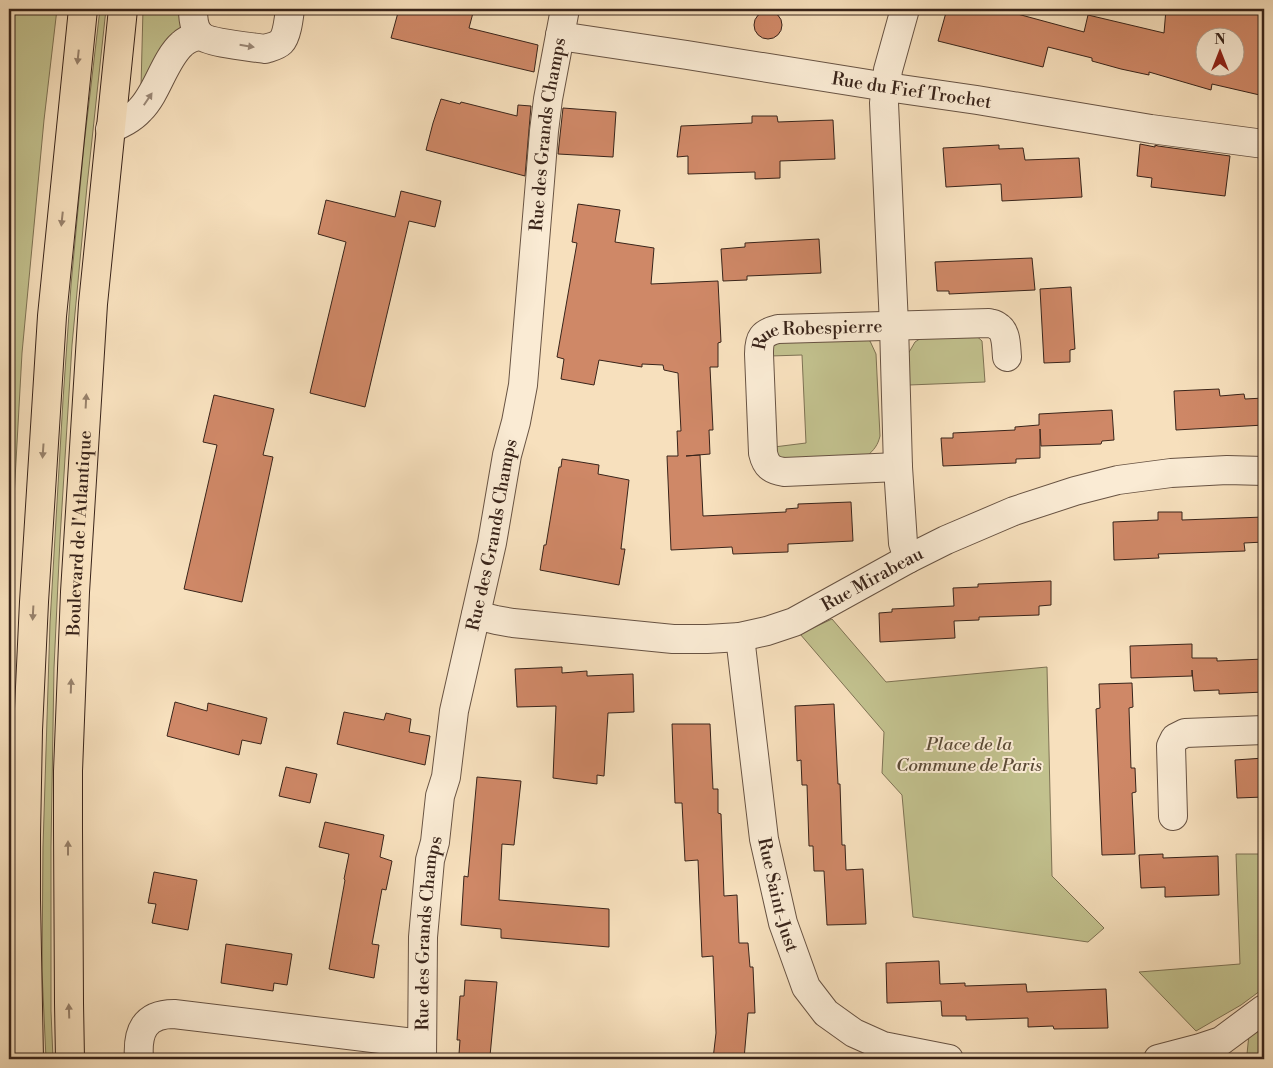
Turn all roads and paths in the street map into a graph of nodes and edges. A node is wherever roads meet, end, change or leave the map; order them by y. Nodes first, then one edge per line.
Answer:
1 (82, 9) edge
2 (123, 9) edge
3 (193, 9) edge
4 (290, 9) edge
5 (565, 9) edge
6 (905, 9) edge
7 (200, 35) junction
8 (560, 35) junction
9 (887, 88) junction
10 (110, 129) junction
11 (1264, 144) edge
12 (894, 325) junction
13 (1006, 357) dead end
14 (898, 467) junction
15 (1264, 471) edge
16 (908, 559) junction
17 (476, 615) junction
18 (740, 636) junction
19 (1264, 730) edge
20 (1173, 816) dead end
21 (1264, 1008) edge
22 (1229, 1050) edge
23 (422, 1052) edge
24 (29, 1059) edge
25 (70, 1059) edge
26 (139, 1059) edge
27 (949, 1059) edge
28 (1158, 1059) edge

1 -> 24 main road
2 - 10 main road, Boulevard de l'Atlantique
3 - 7 street
7 -> 4 street
5 - 8 street, Rue des Grands Champs
6 - 9 street, Rue Robespierre
10 -> 7 street
8 - 9 street, Rue du Fief Trochet
8 - 17 street, Rue des Grands Champs
9 - 11 street, Rue du Fief Trochet
9 - 12 street, Rue Robespierre
25 -> 10 main road, Boulevard de l'Atlantique
12 - 13 street, Rue Robespierre
12 - 14 street, Rue Robespierre
12 - 14 street, Rue Robespierre
14 - 16 street, Rue Robespierre
15 - 16 street, Rue Mirabeau
16 - 18 street, Rue Mirabeau
17 - 18 street, Rue Mirabeau
17 - 23 street, Rue des Grands Champs
18 - 27 street, Rue Saint-Just
19 - 20 street
21 - 22 street
22 - 28 street
23 - 26 street

